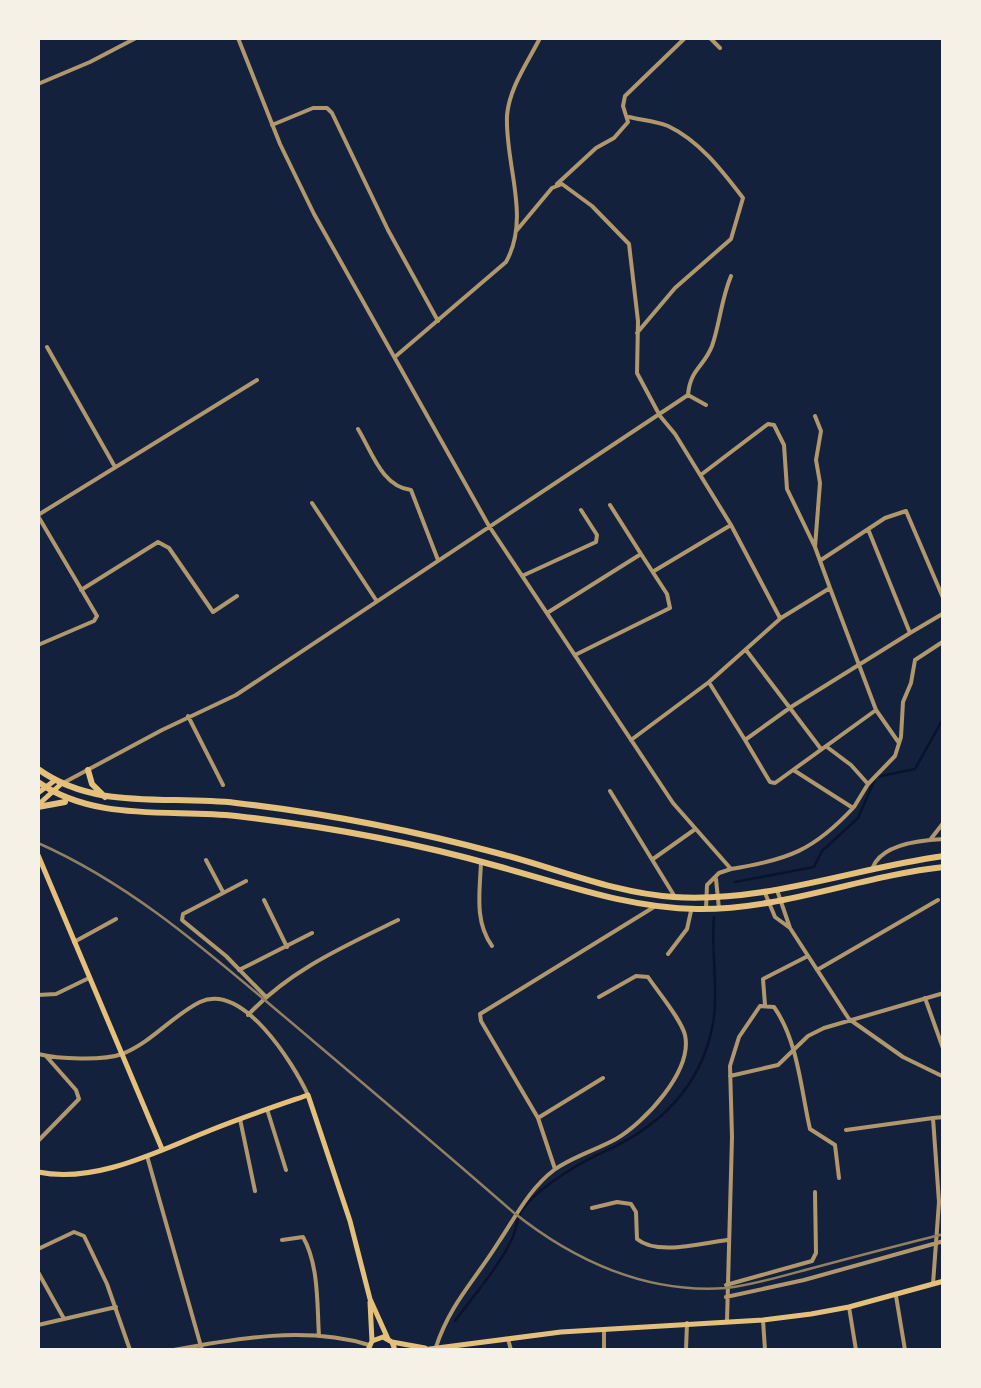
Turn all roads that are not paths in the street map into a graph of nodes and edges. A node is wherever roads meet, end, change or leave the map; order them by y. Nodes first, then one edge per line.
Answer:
1 (136, 38) edge
2 (238, 38) edge
3 (540, 38) edge
4 (686, 38) edge
5 (710, 38) edge
6 (720, 48) dead end
7 (38, 84) edge
8 (629, 117) junction
9 (272, 126) junction
10 (557, 184) junction
11 (517, 230) junction
12 (730, 276) dead end
13 (438, 322) junction
14 (637, 333) junction
15 (47, 347) dead end
16 (396, 356) junction
17 (256, 380) dead end
18 (688, 395) junction
19 (706, 405) dead end
20 (660, 416) junction
21 (815, 416) dead end
22 (358, 429) dead end
23 (115, 468) junction
24 (701, 475) junction
25 (312, 503) dead end
26 (610, 506) dead end
27 (581, 510) dead end
28 (38, 516) edge
29 (731, 525) junction
30 (490, 526) junction
31 (868, 529) junction
32 (814, 547) junction
33 (641, 554) junction
34 (438, 560) junction
35 (820, 561) junction
36 (654, 571) junction
37 (522, 576) junction
38 (830, 588) junction
39 (81, 590) junction
40 (237, 596) dead end
41 (376, 600) junction
42 (944, 600) edge
43 (547, 613) junction
44 (944, 614) edge
45 (781, 618) junction
46 (910, 633) junction
47 (944, 640) edge
48 (38, 645) edge
49 (746, 650) junction
50 (575, 656) junction
51 (860, 664) junction
52 (709, 682) junction
53 (791, 707) junction
54 (876, 710) junction
55 (188, 716) junction
56 (631, 740) junction
57 (745, 740) junction
58 (900, 744) junction
59 (823, 747) junction
60 (38, 769) edge
61 (88, 770) junction
62 (794, 770) junction
63 (57, 782) junction
64 (868, 784) junction
65 (223, 785) dead end
66 (43, 788) edge
67 (610, 791) dead end
68 (106, 797) junction
69 (71, 802) junction
70 (38, 806) edge
71 (854, 808) junction
72 (944, 822) edge
73 (695, 829) junction
74 (944, 839) edge
75 (930, 840) junction
76 (38, 855) edge
77 (944, 856) edge
78 (653, 859) junction
79 (206, 860) dead end
80 (482, 862) junction
81 (944, 867) edge
82 (872, 868) junction
83 (731, 869) junction
84 (716, 877) junction
85 (246, 881) dead end
86 (777, 890) junction
87 (223, 892) junction
88 (765, 892) junction
89 (720, 896) junction
90 (675, 897) junction
91 (705, 897) junction
92 (264, 900) dead end
93 (938, 900) dead end
94 (781, 902) junction
95 (767, 904) junction
96 (654, 907) junction
97 (691, 909) junction
98 (706, 909) junction
99 (719, 909) junction
100 (116, 919) dead end
101 (398, 920) dead end
102 (790, 928) junction
103 (312, 933) dead end
104 (74, 942) junction
105 (492, 946) dead end
106 (287, 947) junction
107 (668, 954) dead end
108 (808, 956) junction
109 (239, 970) junction
110 (817, 970) junction
111 (89, 978) junction
112 (944, 993) edge
113 (38, 995) edge
114 (266, 997) junction
115 (599, 998) dead end
116 (925, 998) junction
117 (765, 1005) junction
118 (248, 1015) junction
119 (849, 1019) junction
120 (944, 1051) edge
121 (793, 1052) junction
122 (38, 1054) edge
123 (122, 1054) junction
124 (46, 1056) junction
125 (730, 1076) junction
126 (944, 1076) edge
127 (603, 1078) dead end
128 (308, 1096) junction
129 (268, 1109) junction
130 (944, 1117) edge
131 (240, 1118) junction
132 (538, 1118) junction
133 (934, 1118) junction
134 (846, 1130) dead end
135 (38, 1140) edge
136 (162, 1149) junction
137 (147, 1156) junction
138 (555, 1169) junction
139 (286, 1170) dead end
140 (38, 1172) edge
141 (839, 1178) dead end
142 (255, 1190) dead end
143 (816, 1192) dead end
144 (592, 1208) dead end
145 (941, 1228) edge
146 (282, 1240) dead end
147 (727, 1240) junction
148 (940, 1242) edge
149 (38, 1249) edge
150 (38, 1272) edge
151 (944, 1282) edge
152 (933, 1284) junction
153 (726, 1285) junction
154 (896, 1295) junction
155 (726, 1297) junction
156 (370, 1299) junction
157 (116, 1307) junction
158 (849, 1308) junction
159 (63, 1318) junction
160 (763, 1320) junction
161 (727, 1321) junction
162 (687, 1323) junction
163 (38, 1325) edge
164 (604, 1329) junction
165 (319, 1336) junction
166 (508, 1339) junction
167 (354, 1340) junction
168 (390, 1341) junction
169 (370, 1345) edge
170 (202, 1348) edge
171 (429, 1349) edge
172 (130, 1350) edge
173 (174, 1350) edge
174 (353, 1350) edge
175 (395, 1350) edge
176 (511, 1350) edge
177 (604, 1350) edge
178 (686, 1350) edge
179 (764, 1350) edge
180 (856, 1350) edge
181 (905, 1350) edge

1 - 7 street
2 - 9 street
3 - 11 street
4 - 8 street
5 - 6 street
8 - 10 street
8 - 14 street
9 - 13 street
9 - 16 street
10 - 11 street
10 - 14 street
11 - 13 street
12 - 18 street
13 - 16 street
14 - 20 street
15 - 23 street
16 - 30 street
17 - 23 street
18 - 19 street
18 - 20 street
20 - 24 street
20 - 30 street
21 - 32 street
22 - 34 street
23 - 28 street
24 - 29 street
24 - 32 street
25 - 41 street
26 - 33 street
27 - 37 street
28 - 39 street
29 - 36 street
29 - 45 street
30 - 34 street
30 - 37 street
31 - 35 street
31 - 42 street
31 - 46 street
32 - 35 street
33 - 36 street
33 - 43 street
34 - 41 street
35 - 38 street
36 - 50 street
37 - 43 street
38 - 45 street
38 - 51 street
39 - 40 street
39 - 48 street
41 - 55 street
43 - 50 street
44 - 46 street
45 - 49 street
46 - 51 street
47 - 58 street
49 - 52 street
49 - 53 street
50 - 56 street
51 - 53 street
51 - 54 street
52 - 56 street
52 - 57 street
53 - 57 street
53 - 59 street
54 - 58 street
54 - 59 street
55 - 61 street
55 - 65 street
56 - 73 street
57 - 62 street
58 - 64 street
59 - 62 street
59 - 64 street
60 - 63 highway
61 - 63 street
61 - 68 highway
62 - 71 street
63 - 66 main road
63 - 68 highway
64 - 71 street
66 - 69 highway
66 - 70 main road
67 - 78 street
68 - 90 highway
69 - 70 highway
69 - 80 highway
71 - 83 street
72 - 75 street
73 - 78 street
73 - 83 street
74 - 75 street
75 - 82 street
76 - 104 main road
77 - 82 highway
78 - 90 street
79 - 87 street
80 - 96 highway
80 - 105 street
81 - 94 highway
82 - 86 highway
83 - 84 street
84 - 89 street
84 - 91 street
85 - 87 street
86 - 88 highway
86 - 94 street
87 - 109 street
88 - 89 highway
88 - 95 street
89 - 91 highway
89 - 99 street
90 - 91 highway
91 - 98 street
92 - 106 street
93 - 110 street
94 - 95 highway
94 - 102 street
95 - 99 highway
95 - 102 street
96 - 97 highway
96 - 132 street
97 - 98 highway
97 - 107 street
98 - 99 highway
100 - 104 street
101 - 114 street
102 - 108 street
103 - 106 street
104 - 111 main road
106 - 109 street
108 - 110 street
108 - 117 street
109 - 114 street
110 - 119 street
111 - 113 street
111 - 123 main road
112 - 116 street
114 - 118 street
115 - 138 street
116 - 119 street
116 - 120 street
117 - 121 street
117 - 125 street
118 - 123 street
118 - 128 street
119 - 121 street
119 - 126 street
121 - 125 street
121 - 141 street
122 - 124 street
123 - 124 street
123 - 136 main road
124 - 135 street
125 - 147 street
127 - 132 street
128 - 129 main road
128 - 156 main road
129 - 131 main road
129 - 139 street
130 - 133 street
131 - 136 main road
131 - 142 street
132 - 138 street
133 - 134 street
133 - 145 street
136 - 137 main road
137 - 140 main road
137 - 170 street
138 - 171 street
143 - 153 street
144 - 147 street
145 - 148 street
146 - 165 street
147 - 153 street
148 - 152 street
148 - 155 street
149 - 157 street
150 - 159 street
151 - 152 main road
152 - 154 main road
153 - 155 street
154 - 158 main road
154 - 181 street
155 - 161 street
156 - 168 main road
156 - 169 main road
157 - 159 street
157 - 172 street
158 - 160 main road
158 - 180 street
159 - 163 street
160 - 161 main road
160 - 179 street
161 - 162 main road
162 - 164 main road
162 - 178 street
164 - 166 main road
164 - 177 street
165 - 167 street
165 - 170 street
166 - 171 main road
166 - 176 street
167 - 169 street
167 - 174 street
168 - 169 main road
168 - 171 main road
168 - 175 main road
170 - 173 street

